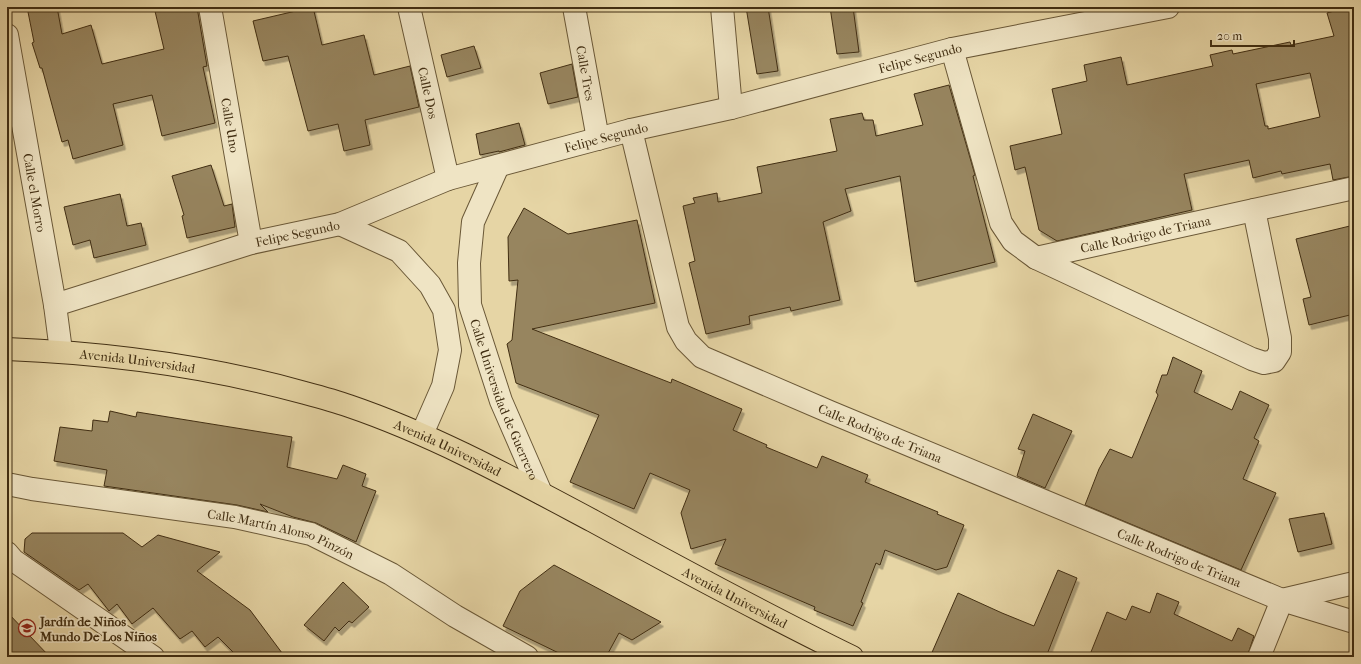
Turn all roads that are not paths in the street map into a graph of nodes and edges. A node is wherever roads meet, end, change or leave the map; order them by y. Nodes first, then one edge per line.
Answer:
1 (210, 7) edge
2 (409, 7) edge
3 (574, 7) edge
4 (722, 7) edge
5 (1168, 7) edge
6 (7, 35) edge
7 (952, 49) junction
8 (731, 108) junction
9 (631, 130) junction
10 (598, 139) junction
11 (498, 166) junction
12 (448, 179) junction
13 (1354, 188) edge
14 (1254, 210) junction
15 (340, 224) junction
16 (251, 243) junction
17 (1036, 258) junction
18 (55, 305) junction
19 (470, 305) junction
20 (444, 310) junction
21 (7, 349) edge
22 (61, 351) junction
23 (422, 434) junction
24 (7, 484) edge
25 (541, 493) junction
26 (7, 553) edge
27 (1354, 583) edge
28 (1282, 600) junction
29 (1354, 622) edge
30 (153, 657) edge
31 (527, 657) edge
32 (852, 657) edge
33 (1259, 657) edge

1 - 16 street, Calle Uno
2 - 12 street, Calle Dos
3 - 10 street, Calle Tres
4 - 8 street
5 - 7 street, Felipe Segundo
6 - 18 street, Calle el Morro
7 - 8 street, Felipe Segundo
7 - 17 street
8 - 9 street, Felipe Segundo
9 - 10 street, Felipe Segundo
9 - 28 street, Calle Rodrigo de Triana
10 - 11 street, Felipe Segundo
11 - 12 street, Felipe Segundo
11 - 19 street, Calle Universidad de Guerrero
12 - 15 street, Felipe Segundo
13 - 14 street, Calle Rodrigo de Triana
14 - 17 street, Calle Rodrigo de Triana
14 - 17 street
15 - 16 street, Felipe Segundo
15 - 20 street
16 - 18 street, Felipe Segundo
18 - 22 street, Calle el Morro
19 - 20 street, Calle Universidad de Guerrero
19 - 25 street, Calle Universidad de Guerrero
20 - 23 street
21 - 22 main road, Avenida Universidad
22 - 23 main road, Avenida Universidad
23 - 25 main road, Avenida Universidad
24 - 31 street, Calle Martín Alonso Pinzón
25 - 32 main road, Avenida Universidad
26 - 30 street
27 - 28 street
28 - 29 street, Calle Rodrigo de Triana
28 - 33 street

